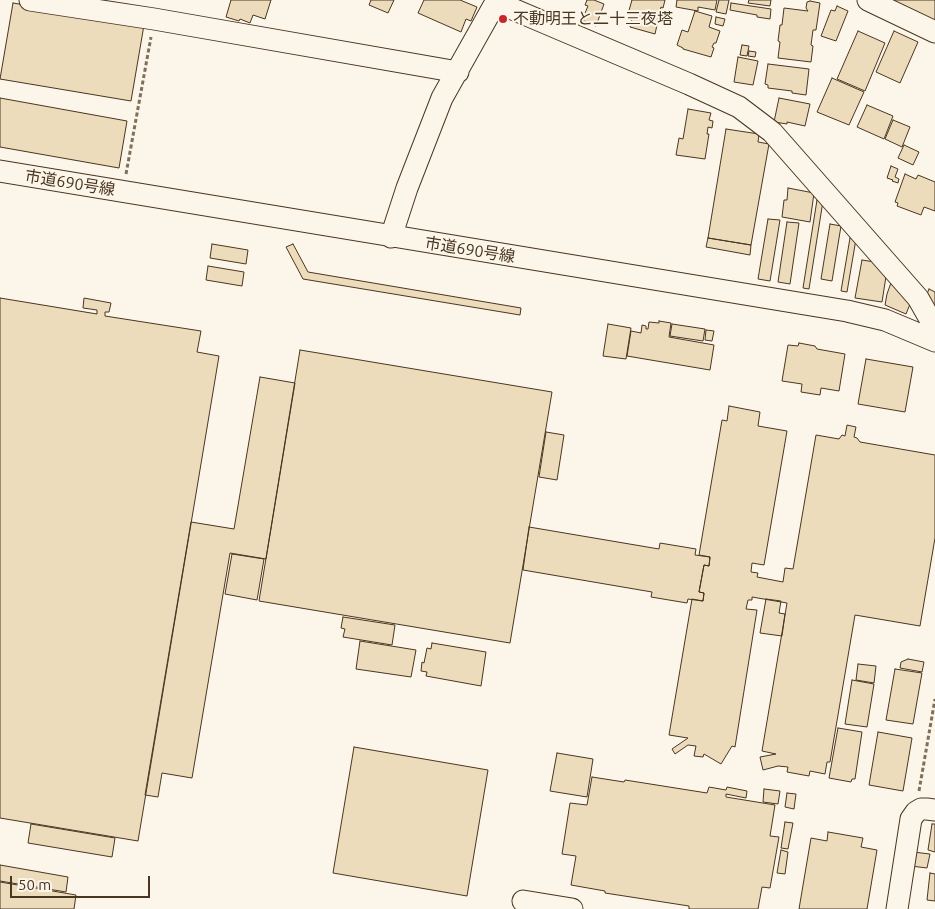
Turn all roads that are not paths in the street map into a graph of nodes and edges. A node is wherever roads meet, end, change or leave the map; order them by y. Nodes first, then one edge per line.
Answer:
1 (30, 0) edge
2 (868, 0) edge
3 (497, 1) edge
4 (935, 32) edge
5 (458, 72) junction
6 (0, 171) edge
7 (391, 237) junction
8 (935, 328) edge
9 (935, 342) edge
10 (925, 811) edge
11 (523, 901) dead end
12 (572, 909) edge
13 (898, 909) edge

1 - 5 street
2 - 4 street
3 - 5 street
3 - 8 street
5 - 7 street
6 - 7 street, 市道690号線
7 - 9 street, 市道690号線
10 - 13 street
11 - 12 street

